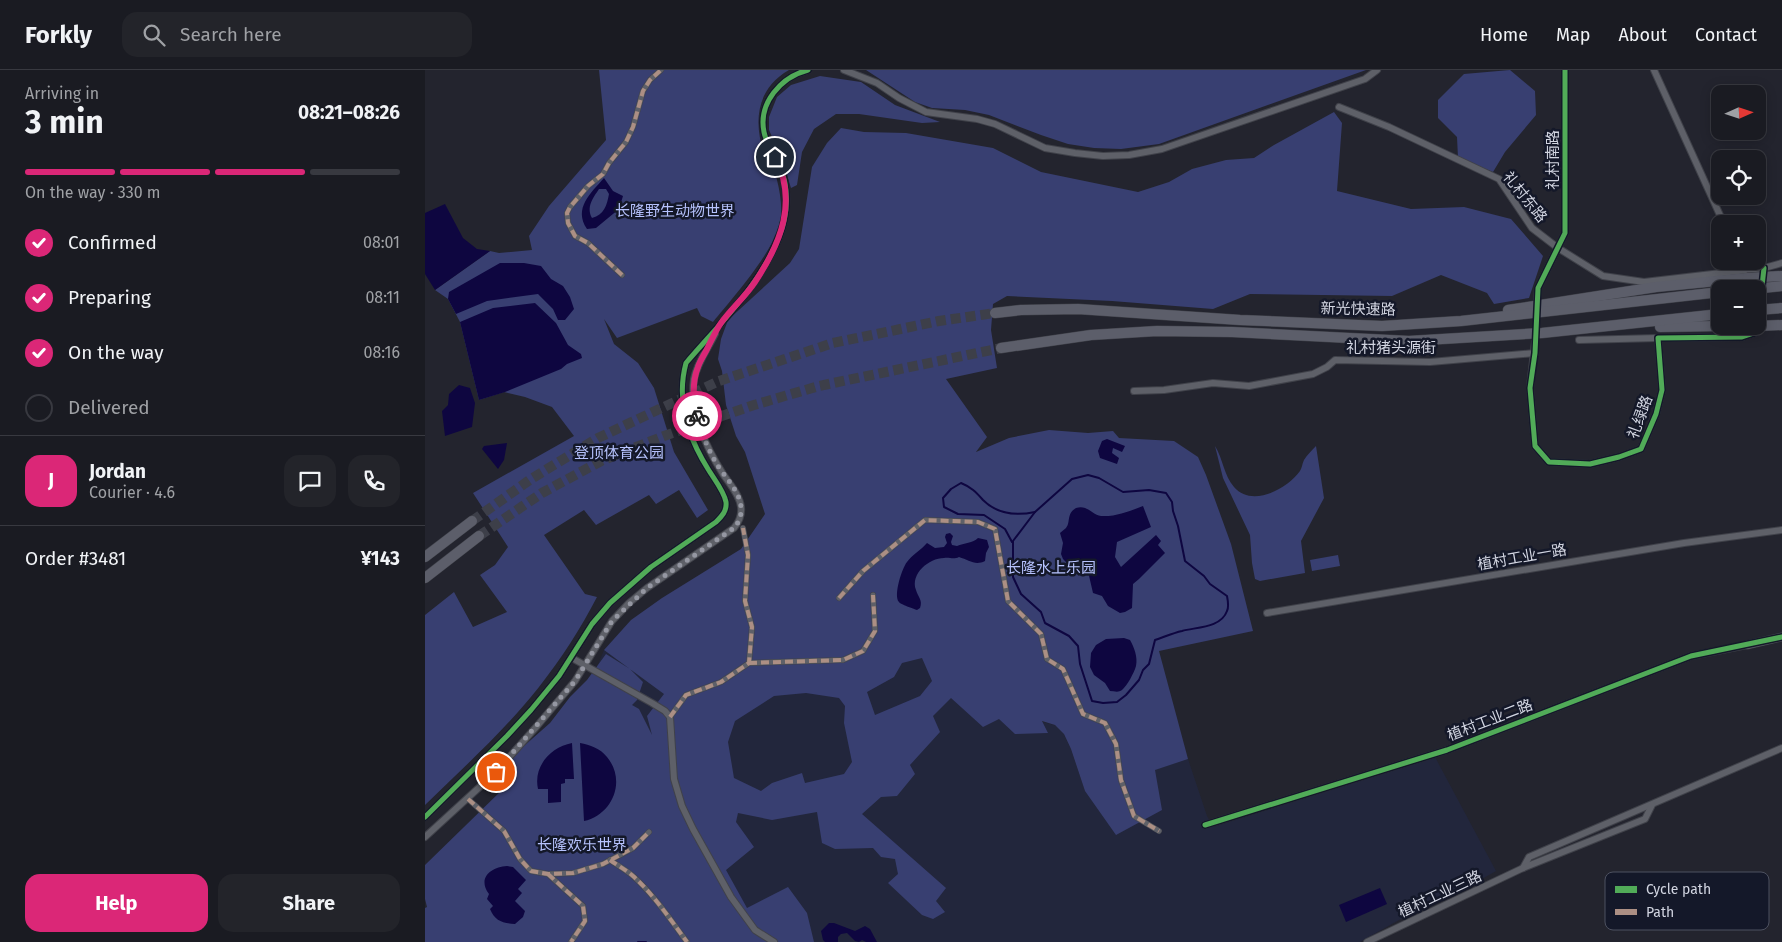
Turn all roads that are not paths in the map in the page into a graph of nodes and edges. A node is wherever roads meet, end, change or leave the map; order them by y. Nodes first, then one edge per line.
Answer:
1 (661, 70) edge
2 (808, 70) edge
3 (844, 70) edge
4 (1377, 70) edge
5 (1565, 70) edge
6 (1654, 70) edge
7 (1339, 107) dead end
8 (1720, 215) edge
9 (1558, 248) junction
10 (1782, 263) edge
11 (1766, 267) edge
12 (1744, 270) edge
13 (1758, 270) edge
14 (1764, 270) edge
15 (1746, 274) junction
16 (622, 275) dead end
17 (1782, 276) edge
18 (1782, 286) edge
19 (1766, 288) edge
20 (1711, 293) edge
21 (1537, 299) dead end
22 (1782, 308) edge
23 (1766, 309) edge
24 (995, 313) tunnel mouth
25 (1711, 315) edge
26 (1426, 323) junction
27 (719, 325) junction
28 (1782, 325) edge
29 (1711, 326) edge
30 (1766, 326) edge
31 (1599, 328) junction
32 (1657, 338) junction
33 (1579, 340) dead end
34 (1535, 342) tunnel mouth
35 (1001, 348) tunnel mouth
36 (1535, 353) junction
37 (1134, 391) dead end
38 (471, 521) tunnel mouth
39 (743, 528) dead end
40 (1782, 530) edge
41 (479, 536) tunnel mouth
42 (425, 557) edge
43 (425, 578) edge
44 (873, 595) dead end
45 (839, 598) dead end
46 (1267, 613) dead end
47 (1782, 637) edge
48 (1747, 645) joint
49 (572, 658) junction
50 (749, 663) junction
51 (584, 666) junction
52 (670, 717) junction
53 (1782, 748) edge
54 (468, 799) junction
55 (1653, 805) junction
56 (425, 817) edge
57 (1205, 825) dead end
58 (1159, 831) dead end
59 (649, 832) dead end
60 (425, 837) edge
61 (610, 860) junction
62 (1523, 868) junction
63 (548, 874) junction
64 (571, 942) edge
65 (687, 942) edge
66 (774, 942) edge
67 (1367, 942) edge

1 - 16 street
2 - 27 street
3 - 4 street
5 - 9 street, 礼村南路
6 - 8 street
7 - 9 street, 礼村东路
9 - 15 street, 礼村东路
9 - 21 street
10 - 11 street, 礼村东路
12 - 15 street
13 - 15 street, 礼村东路
14 - 32 street
15 - 17 highway, bridge
15 - 26 highway
18 - 19 highway, bridge
20 - 26 highway, 新光快速路
22 - 23 highway, bridge
24 - 26 highway, 新光快速路
25 - 31 highway, 新光快速路
27 - 49 street
27 - 51 street
28 - 30 highway, bridge
29 - 31 highway
31 - 35 highway, 新光快速路
32 - 33 street
32 - 36 street, 礼绿路
34 - 36 street, 礼绿路
36 - 37 street, 礼村猪头源街
38 - 42 highway
39 - 50 street
40 - 46 street, 植村工业一路
41 - 43 highway
44 - 50 street
45 - 58 street
47 - 48 street, 植村工业二路
48 - 57 street, 植村工业二路
49 - 51 street
49 - 56 street
50 - 52 street
51 - 52 street
51 - 54 street
52 - 66 street
53 - 55 street, 植村工业三路
54 - 60 street
54 - 63 street
55 - 62 street, 植村工业三路
55 - 62 street, 植村工业三路
59 - 61 street
61 - 63 street
61 - 65 street
62 - 67 street, 植村工业三路
63 - 64 street

